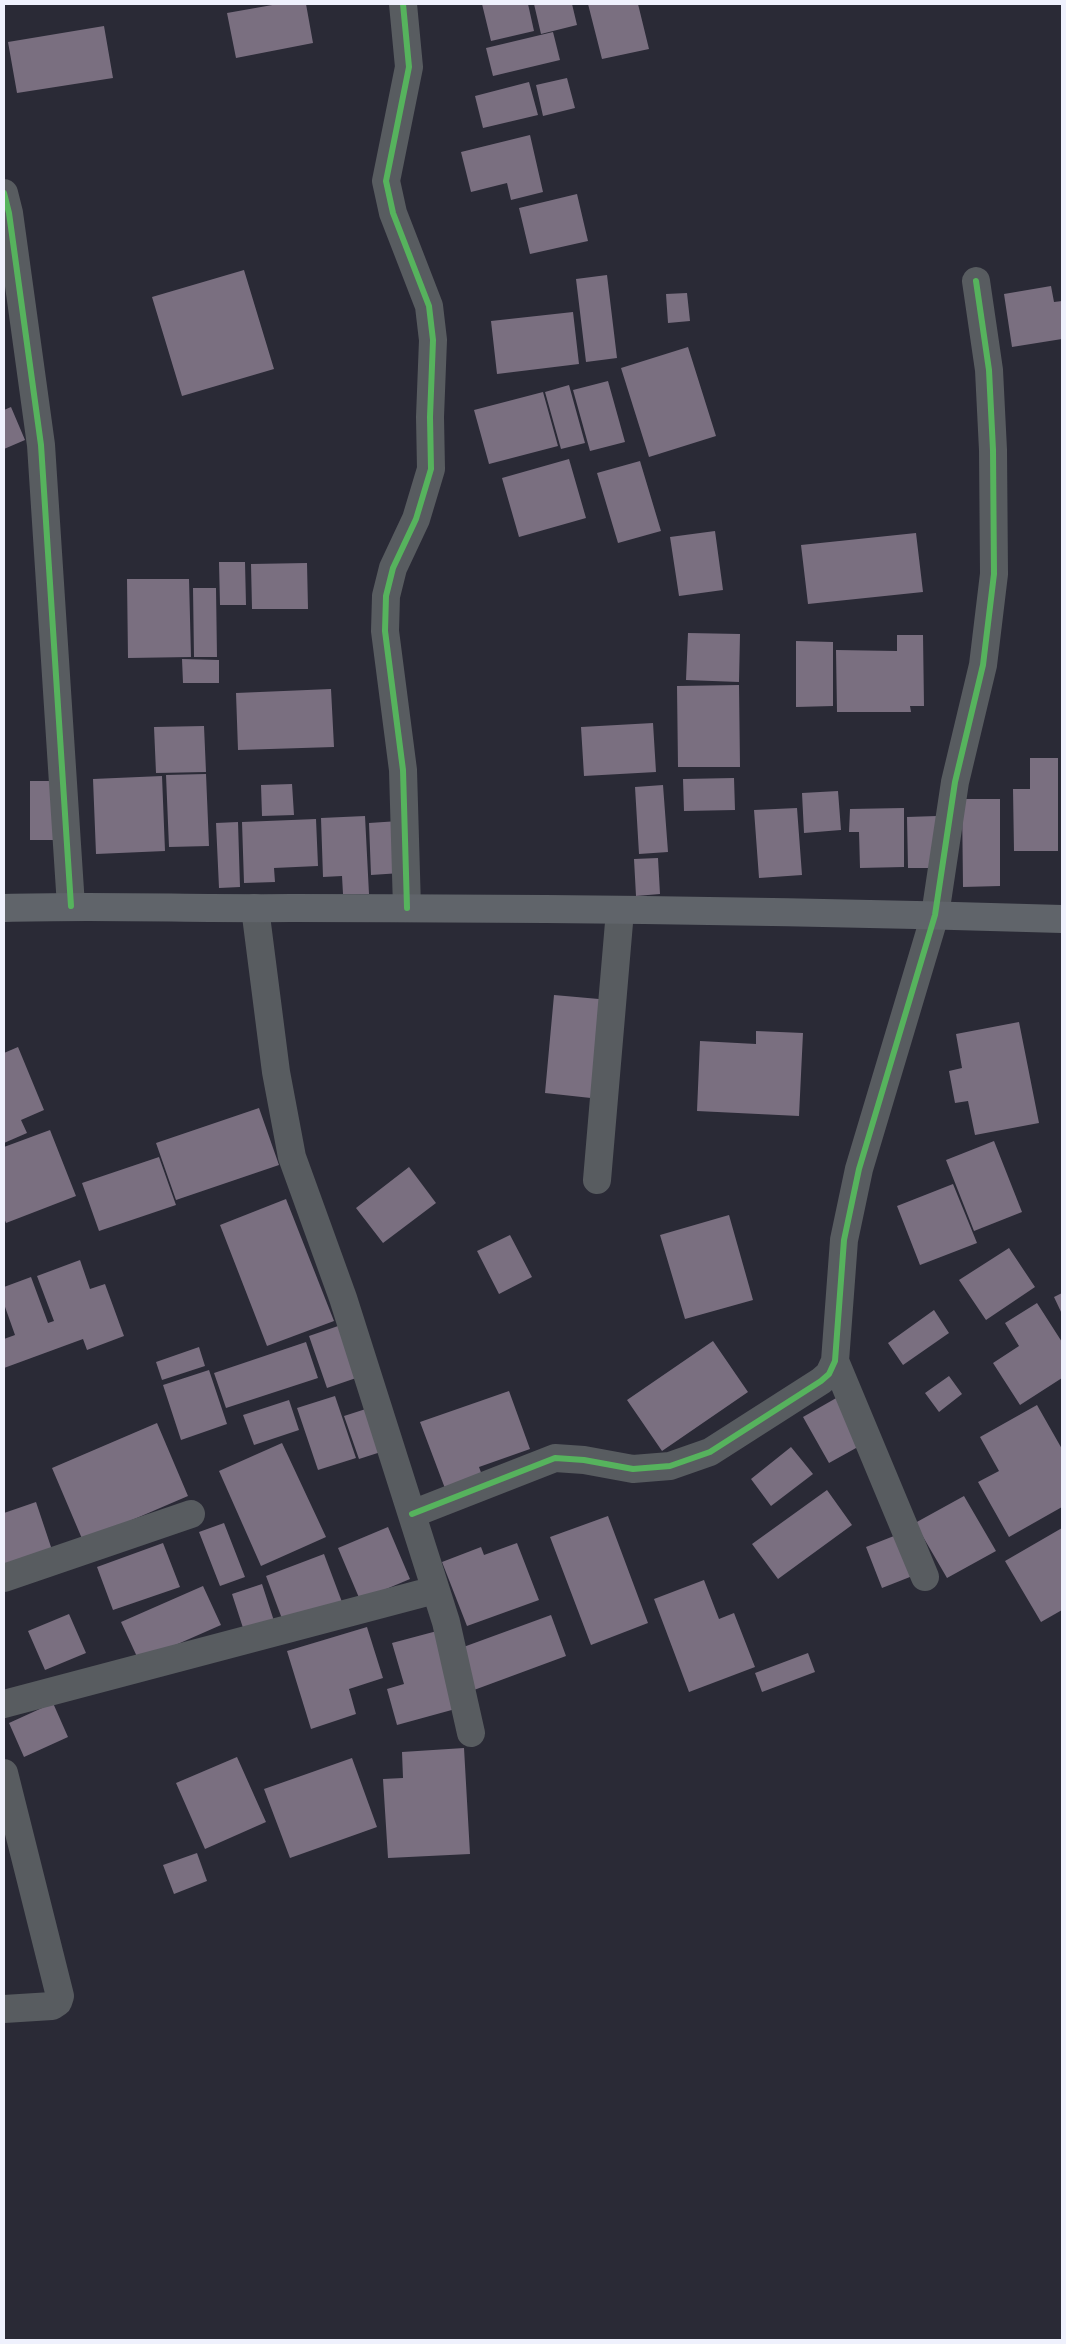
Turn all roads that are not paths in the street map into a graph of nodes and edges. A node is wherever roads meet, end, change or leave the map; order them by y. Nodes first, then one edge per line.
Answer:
1 (403, 4) edge
2 (4, 193) edge
3 (976, 281) dead end
4 (71, 906) junction
5 (4, 908) edge
6 (255, 908) junction
7 (407, 908) junction
8 (620, 911) junction
9 (935, 915) junction
10 (1062, 919) edge
11 (596, 1180) dead end
12 (834, 1361) junction
13 (191, 1514) dead end
14 (412, 1514) junction
15 (925, 1577) dead end
16 (4, 1578) edge
17 (435, 1590) junction
18 (4, 1704) edge
19 (471, 1733) dead end
20 (4, 1773) edge
21 (4, 2009) edge

1 - 7 street
2 - 4 street
3 - 9 street
4 - 5 highway
4 - 6 highway
6 - 7 highway
6 - 14 street
7 - 8 highway
8 - 9 highway
8 - 11 street
9 - 10 highway
9 - 12 street
12 - 14 street
12 - 15 street
13 - 16 street
14 - 17 street
17 - 18 street
17 - 19 street
20 - 21 street

